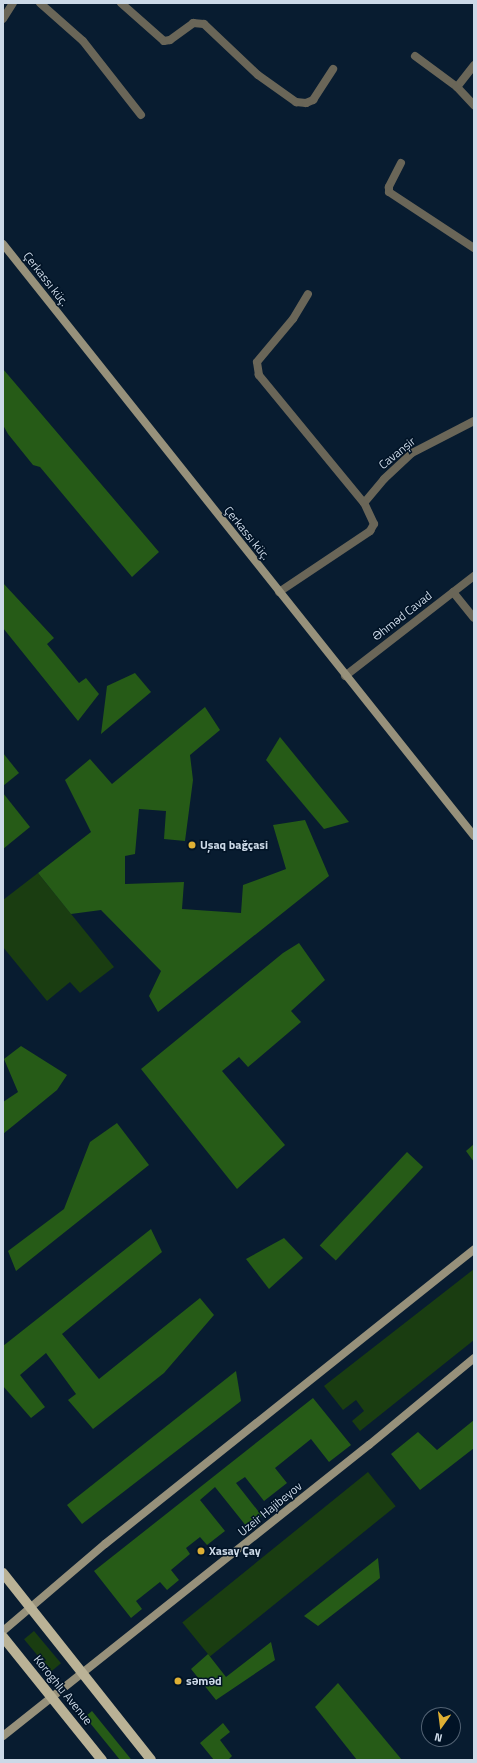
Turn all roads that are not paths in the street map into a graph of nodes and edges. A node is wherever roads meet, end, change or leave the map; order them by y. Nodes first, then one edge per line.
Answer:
1 (13, 3) edge
2 (40, 3) edge
3 (120, 3) edge
4 (3, 19) edge
5 (415, 56) dead end
6 (474, 65) edge
7 (333, 69) dead end
8 (457, 87) junction
9 (474, 105) edge
10 (141, 114) dead end
11 (401, 163) dead end
12 (3, 244) edge
13 (474, 248) edge
14 (308, 294) dead end
15 (474, 421) edge
16 (364, 503) junction
17 (474, 576) edge
18 (279, 592) junction
19 (453, 592) junction
20 (474, 618) edge
21 (345, 676) junction
22 (474, 836) edge
23 (474, 1249) edge
24 (474, 1358) edge
25 (3, 1572) edge
26 (30, 1606) junction
27 (3, 1631) edge
28 (3, 1636) edge
29 (84, 1673) junction
30 (53, 1697) junction
31 (3, 1736) edge
32 (102, 1760) edge
33 (151, 1760) edge

1 - 4 street
2 - 10 street
3 - 7 street
5 - 8 street
6 - 8 street
8 - 9 street
11 - 13 street
12 - 18 street, Çerkassı küç.
14 - 16 street
15 - 16 street, Cavanşir
16 - 18 street
17 - 19 street, Əhməd Cavad
18 - 21 street, Çerkassı küç.
19 - 20 street
19 - 21 street, Əhməd Cavad
21 - 22 street, Çerkassı küç.
23 - 26 street
24 - 29 street, Uzeir Hajibeyov
25 - 26 main road
26 - 27 street
26 - 29 main road
28 - 30 main road, Koroghlu Avenue
29 - 30 street, Uzeir Hajibeyov
29 - 33 main road
30 - 31 street, Uzeir Hajibeyov
30 - 32 main road, Koroghlu Avenue

